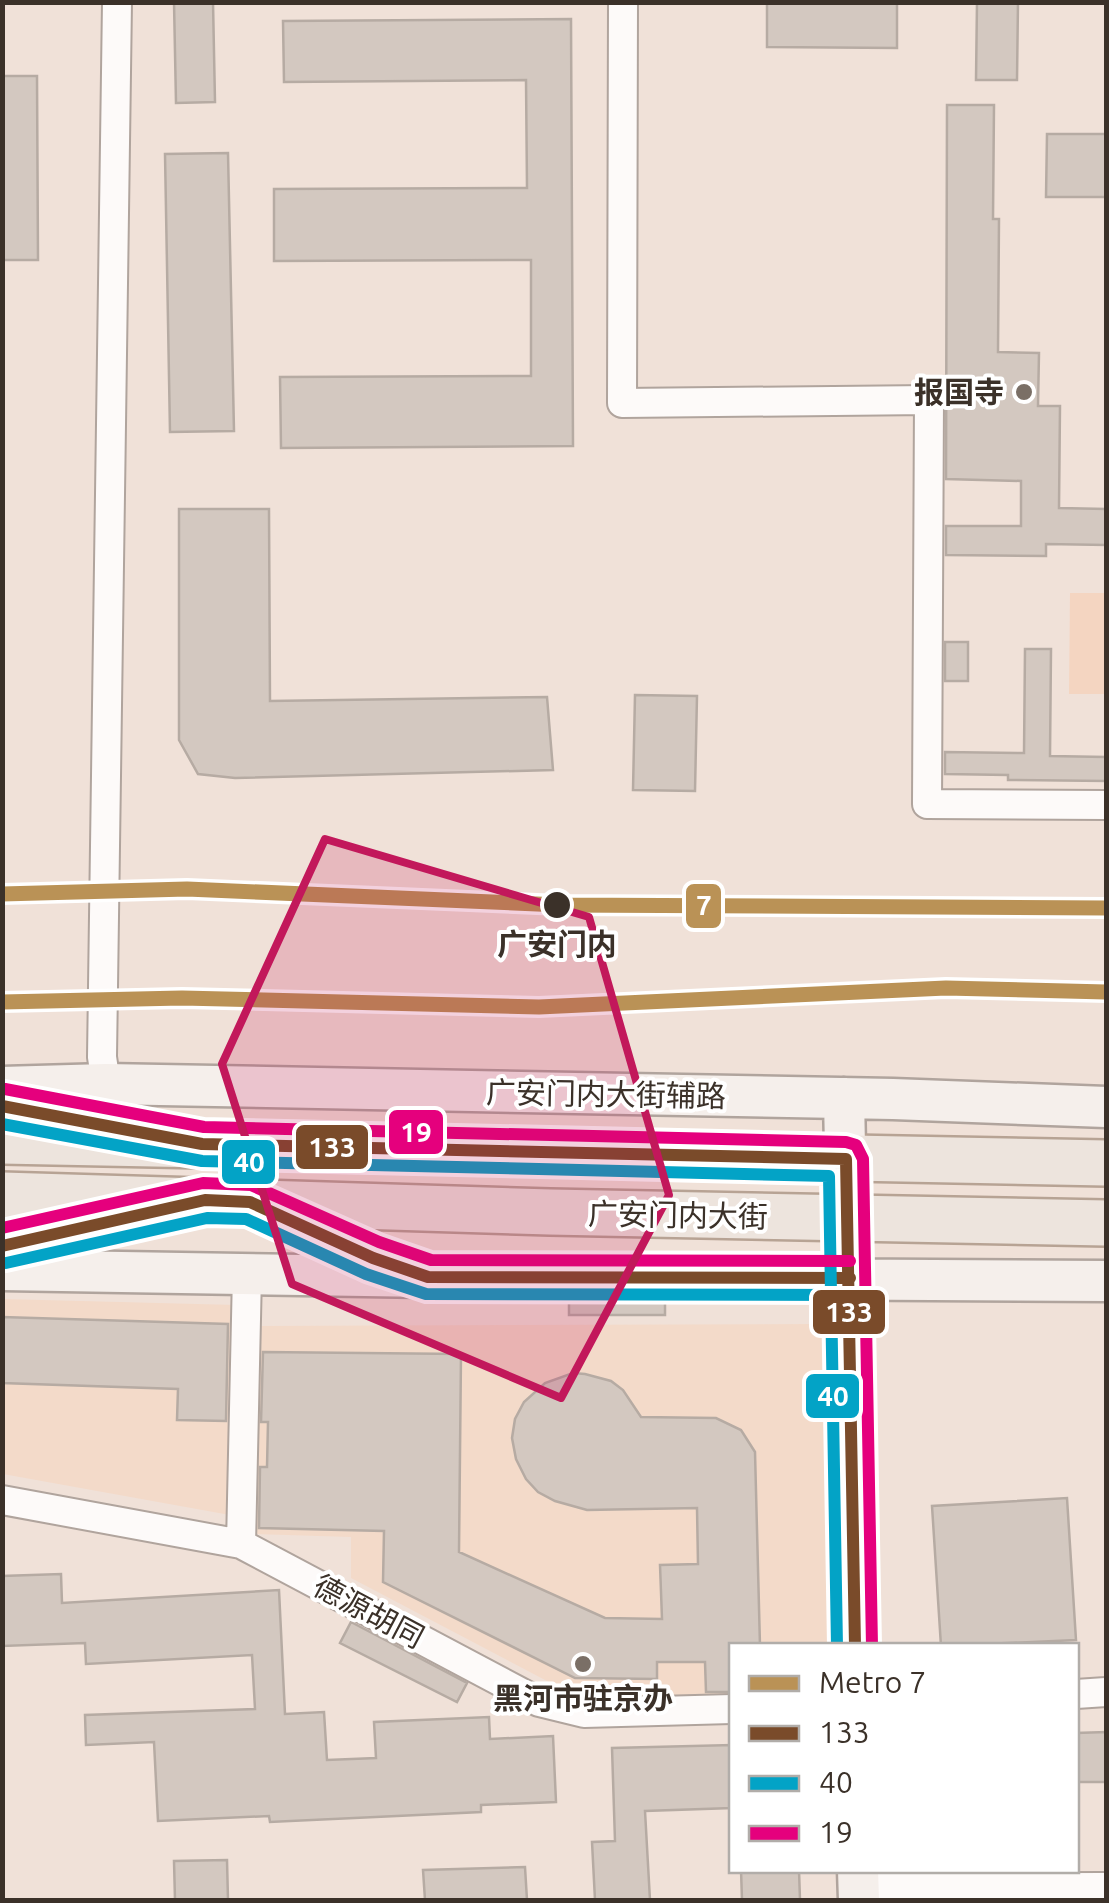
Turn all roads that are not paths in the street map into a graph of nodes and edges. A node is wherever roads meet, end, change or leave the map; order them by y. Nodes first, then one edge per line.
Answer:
1 (116, 2) edge
2 (623, 2) edge
3 (1106, 805) edge
4 (106, 1084) junction
5 (2, 1086) edge
6 (844, 1098) junction
7 (2, 1106) edge
8 (1106, 1107) edge
9 (2, 1141) edge
10 (202, 1144) junction
11 (846, 1158) junction
12 (1106, 1163) edge
13 (2, 1195) edge
14 (205, 1200) junction
15 (250, 1202) junction
16 (849, 1218) junction
17 (1106, 1224) edge
18 (2, 1246) edge
19 (2, 1270) edge
20 (247, 1274) junction
21 (428, 1277) junction
22 (850, 1278) junction
23 (1106, 1281) edge
24 (2, 1500) edge
25 (241, 1544) junction
26 (855, 1643) edge
27 (1106, 1692) edge
28 (1079, 1694) edge
29 (729, 1709) edge
30 (858, 1886) edge
31 (1106, 1887) edge

1 - 4 street
2 - 3 street
4 - 5 street
4 - 6 street, 广安门内大街辅路
6 - 8 street, 广安门内大街辅路
6 - 11 street
7 - 10 main road
9 - 10 main road, 广安门内大街
10 - 11 main road, 广安门内大街
11 - 12 main road, 广安门内大街
11 - 16 street
13 - 14 main road, 广安门内大街
14 - 15 main road, 广安门内大街
14 - 18 main road
15 - 16 main road, 广安门内大街
15 - 21 street, 广安门内大街
16 - 17 main road, 广安门内大街
16 - 22 street
19 - 20 street
20 - 21 street
20 - 25 street
21 - 22 street
22 - 23 street
22 - 26 street
24 - 25 street, 德源胡同
25 - 29 street, 德源胡同
27 - 28 street
30 - 31 street

